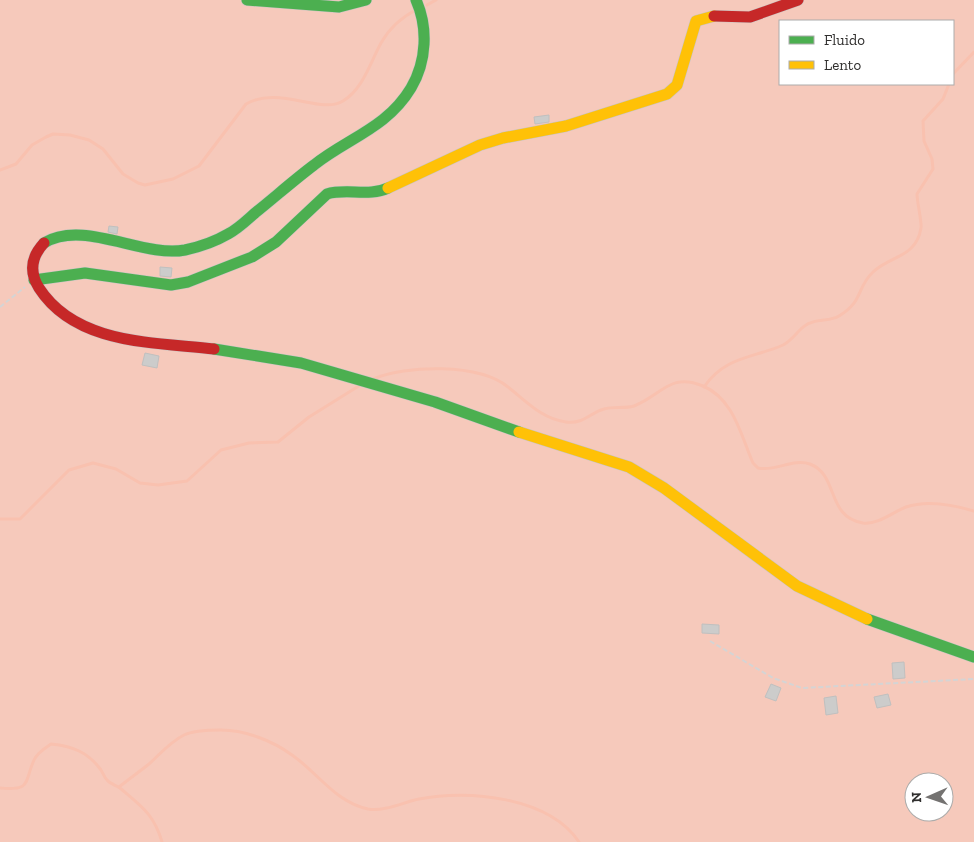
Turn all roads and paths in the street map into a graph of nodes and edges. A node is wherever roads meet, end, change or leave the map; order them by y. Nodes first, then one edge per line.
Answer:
1 (247, 0) edge
2 (366, 0) edge
3 (416, 0) edge
4 (798, 0) edge
5 (34, 280) junction
6 (0, 307) edge
7 (710, 641) dead end
8 (974, 657) edge
9 (974, 679) edge

1 - 2 street
3 - 5 street
4 - 5 street
5 - 6 path
5 - 8 street
7 - 9 path

